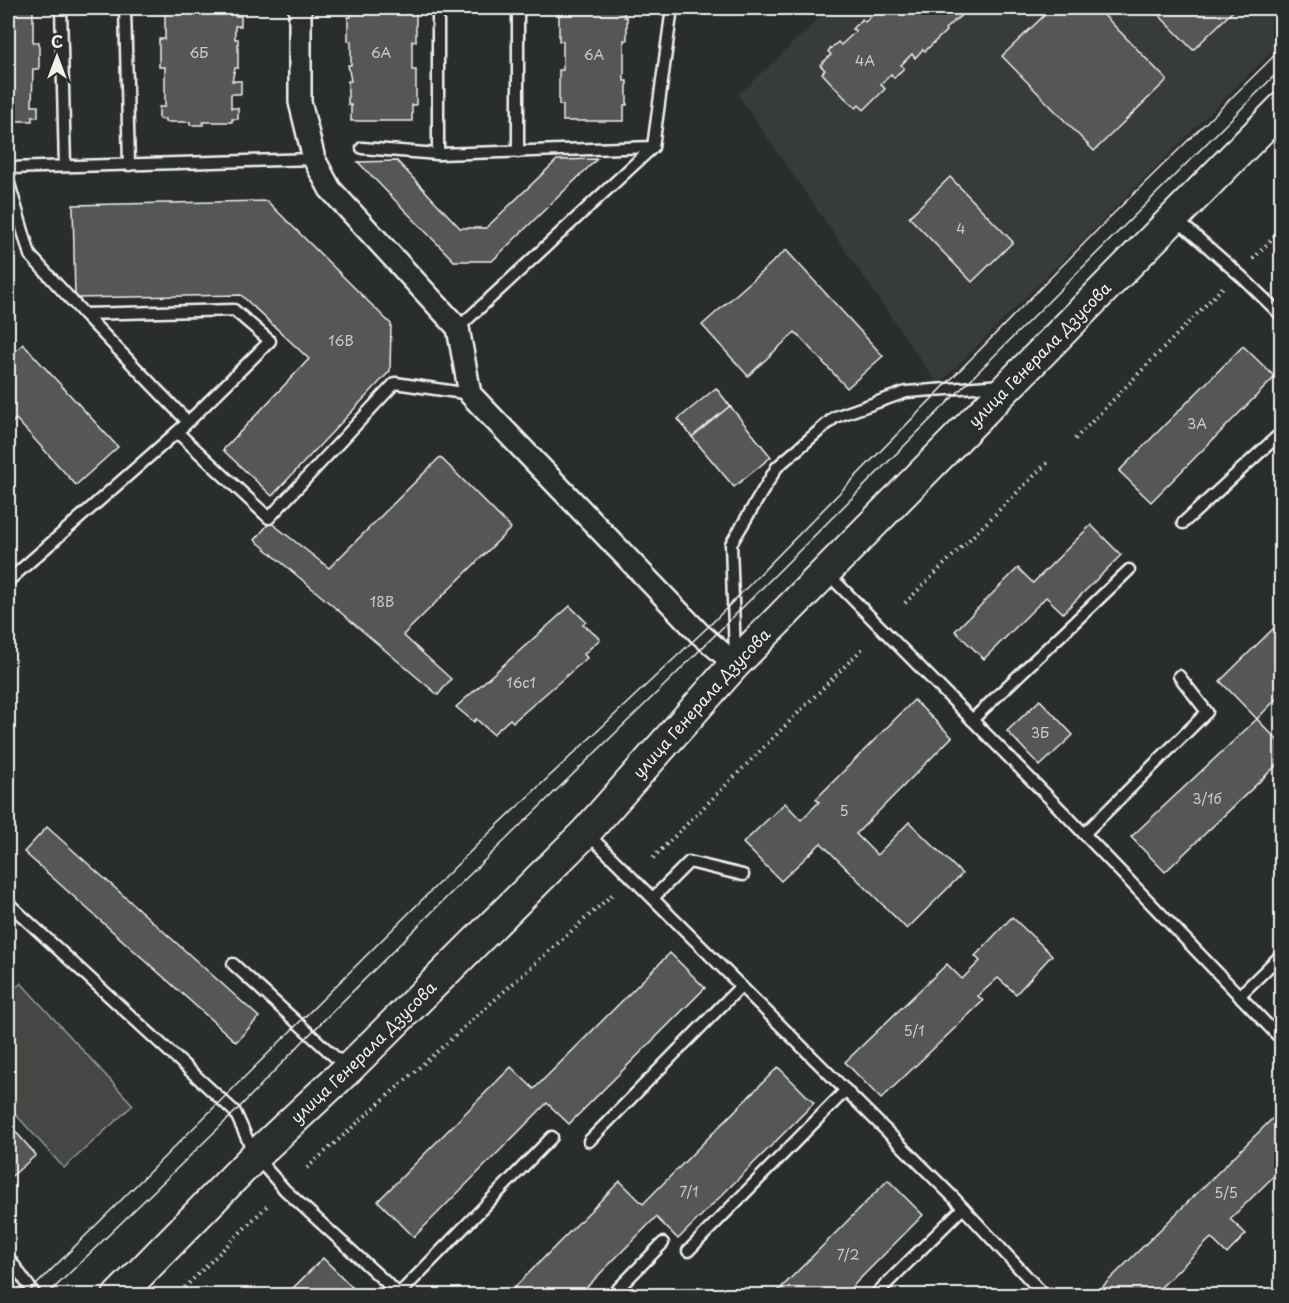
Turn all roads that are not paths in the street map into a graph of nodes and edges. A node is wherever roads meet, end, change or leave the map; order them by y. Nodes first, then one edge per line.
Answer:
1 (61, 8) edge
2 (125, 8) edge
3 (300, 8) edge
4 (438, 8) edge
5 (518, 8) edge
6 (672, 8) edge
7 (1281, 108) edge
8 (654, 147) junction
9 (362, 148) dead end
10 (519, 152) junction
11 (438, 154) junction
12 (314, 159) junction
13 (129, 165) junction
14 (65, 166) junction
15 (8, 168) edge
16 (8, 180) edge
17 (1174, 217) junction
18 (84, 314) junction
19 (1281, 316) edge
20 (458, 328) junction
21 (1008, 385) junction
22 (470, 394) junction
23 (188, 422) junction
24 (177, 432) junction
25 (1281, 432) edge
26 (1183, 523) dead end
27 (1129, 570) dead end
28 (825, 572) junction
29 (8, 581) edge
30 (735, 664) junction
31 (1179, 676) dead end
32 (972, 720) junction
33 (586, 832) junction
34 (1084, 834) junction
35 (743, 875) dead end
36 (652, 898) junction
37 (8, 903) edge
38 (1281, 954) edge
39 (233, 963) dead end
40 (741, 986) junction
41 (1239, 996) junction
42 (1281, 1040) edge
43 (348, 1069) junction
44 (846, 1090) junction
45 (552, 1137) dead end
46 (590, 1141) dead end
47 (255, 1156) junction
48 (963, 1208) junction
49 (663, 1243) dead end
50 (688, 1251) dead end
51 (8, 1257) edge
52 (400, 1295) edge
53 (36, 1296) edge
54 (118, 1296) edge
55 (611, 1296) edge
56 (873, 1296) edge
57 (1045, 1296) edge

1 - 14 lane
2 - 13 lane
3 - 12 street
4 - 11 lane
5 - 10 lane
6 - 8 lane
7 - 17 street, улица Генерала Дзусова
8 - 10 lane
8 - 20 lane
9 - 11 lane
10 - 11 lane
12 - 13 lane
12 - 20 street
13 - 14 lane
14 - 15 lane
16 - 18 lane
17 - 19 lane
17 - 21 street, улица Генерала Дзусова
18 - 23 lane
18 - 23 lane
20 - 22 street
21 - 28 street, улица Генерала Дзусова
21 - 30 lane
22 - 24 lane
22 - 30 street
23 - 24 lane
24 - 29 lane
25 - 26 lane
27 - 32 lane
28 - 30 street, улица Генерала Дзусова
28 - 32 lane
30 - 33 street, улица Генерала Дзусова
31 - 34 lane
32 - 34 lane
33 - 36 lane
33 - 43 street, улица Генерала Дзусова
34 - 41 lane
35 - 36 lane
36 - 40 lane
37 - 47 lane
38 - 41 lane
39 - 43 lane
40 - 44 lane
40 - 46 lane
41 - 42 lane
43 - 47 street, улица Генерала Дзусова
44 - 48 lane
44 - 50 lane
45 - 52 lane
47 - 52 lane
47 - 54 street, улица Генерала Дзусова
48 - 56 lane
48 - 57 lane
49 - 55 lane
51 - 53 lane

